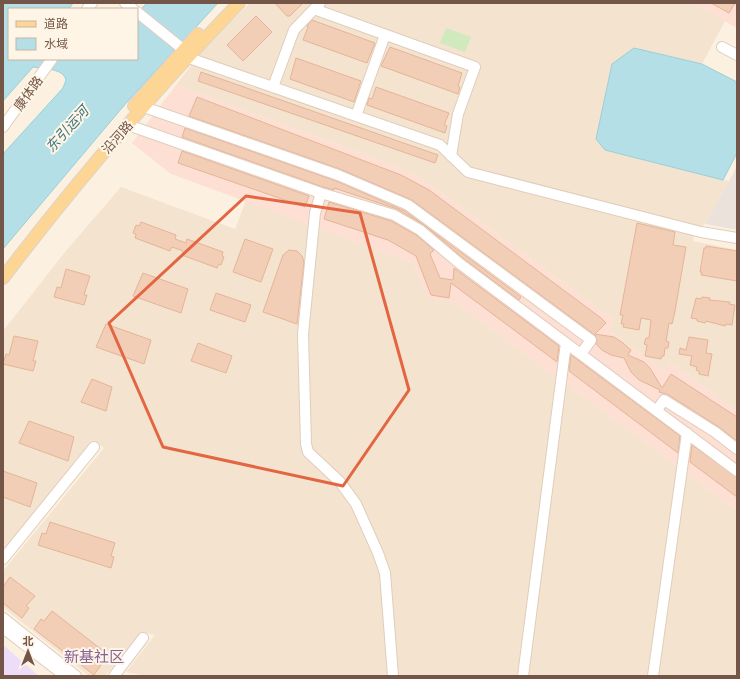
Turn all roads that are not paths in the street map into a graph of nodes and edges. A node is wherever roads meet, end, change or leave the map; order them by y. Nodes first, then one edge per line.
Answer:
1 (228, 3) edge
2 (239, 3) edge
3 (317, 6) edge
4 (138, 13) edge
5 (385, 35) junction
6 (722, 47) dead end
7 (184, 52) junction
8 (737, 55) edge
9 (51, 60) edge
10 (273, 87) junction
11 (144, 107) junction
12 (356, 116) junction
13 (128, 125) junction
14 (3, 127) edge
15 (451, 156) junction
16 (321, 193) junction
17 (737, 238) edge
18 (3, 266) edge
19 (3, 278) edge
20 (566, 343) junction
21 (581, 354) junction
22 (657, 410) junction
23 (687, 433) junction
24 (94, 447) dead end
25 (737, 449) edge
26 (737, 471) edge
27 (3, 559) edge
28 (3, 618) edge
29 (3, 628) edge
30 (143, 638) dead end
31 (65, 676) edge
32 (76, 676) edge
33 (114, 676) edge
34 (393, 676) edge
35 (523, 676) edge
36 (653, 676) edge

1 - 7 main road, 沿河路
2 - 7 main road, 沿河路
3 - 5 street
3 - 10 street
4 - 7 street
5 - 12 street
5 - 15 street
6 - 8 street
7 - 10 street
7 - 11 main road, 沿河路
7 - 18 main road, 沿河路
9 - 14 street, 康体路
10 - 12 street
11 - 13 main road, 沿河路
11 - 21 street
12 - 15 street
13 - 16 street
13 - 19 main road, 沿河路
15 - 17 street
16 - 20 street
16 - 34 street
20 - 21 street
20 - 35 street
21 - 22 street
22 - 23 street
22 - 25 street
23 - 26 street
23 - 36 street
24 - 27 street
28 - 32 street
29 - 31 street
30 - 33 street

